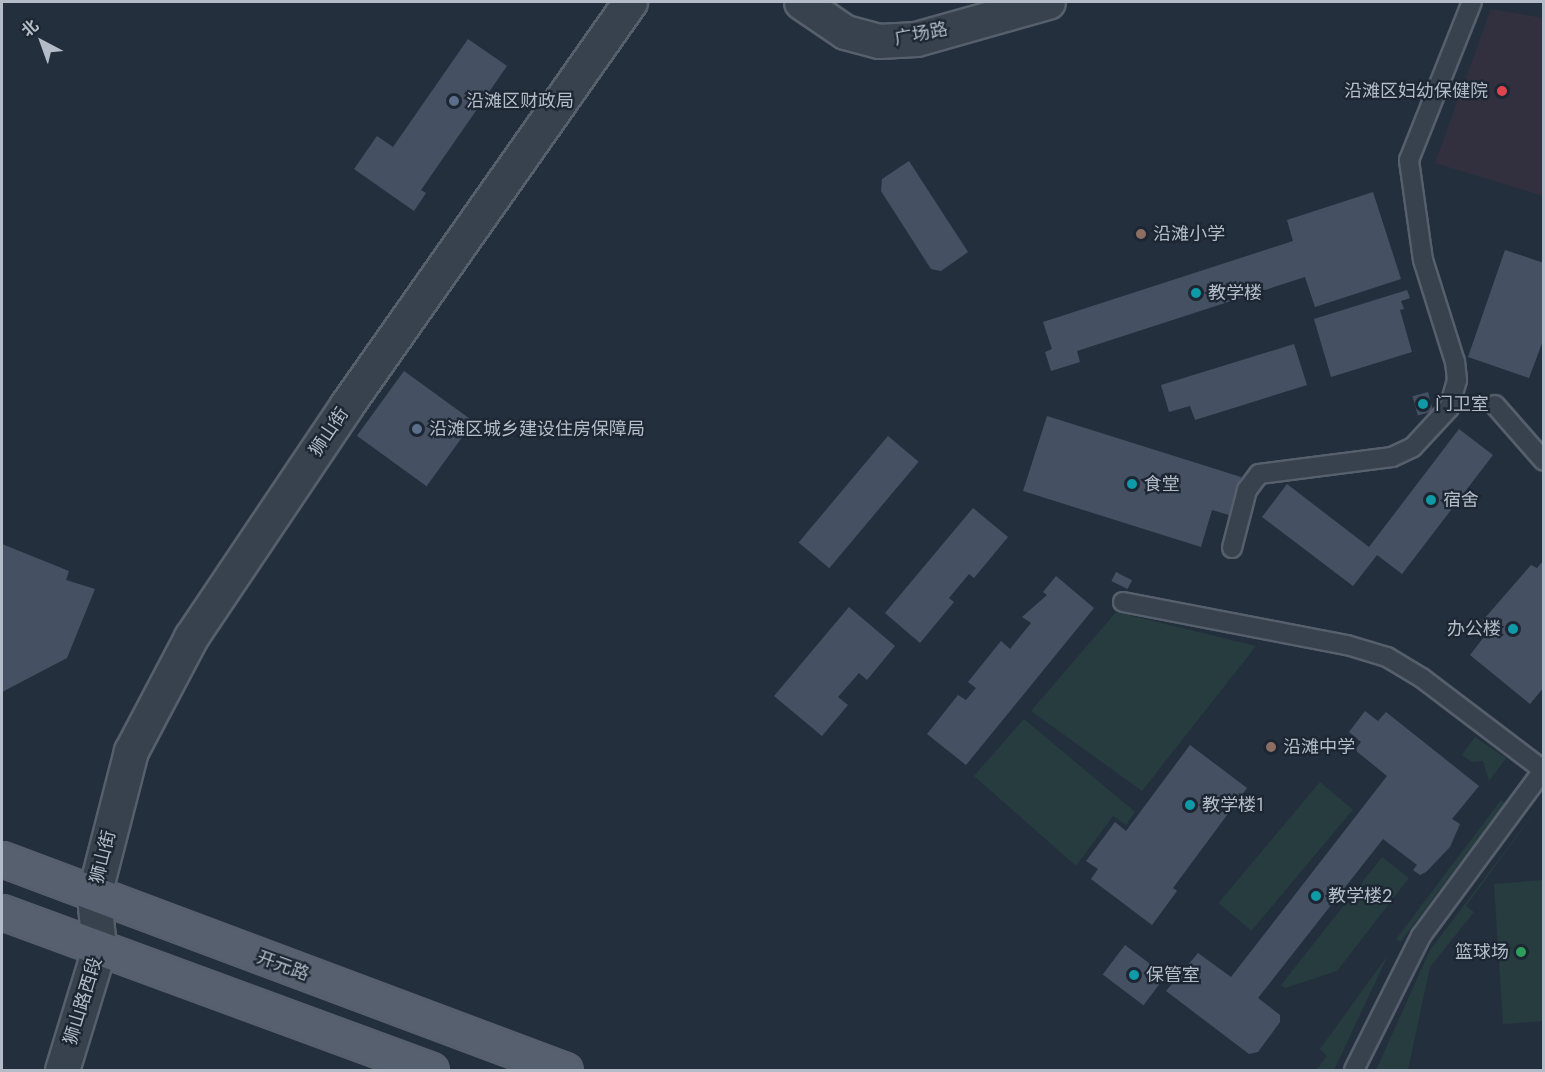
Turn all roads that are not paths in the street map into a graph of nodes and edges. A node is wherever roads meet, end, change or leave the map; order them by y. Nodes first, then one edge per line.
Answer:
1 (630, 2) edge
2 (801, 2) edge
3 (1048, 2) edge
4 (1472, 2) edge
5 (1495, 405) dead end
6 (1544, 461) edge
7 (1232, 548) dead end
8 (1123, 602) dead end
9 (1543, 770) edge
10 (2, 859) edge
11 (94, 895) junction
12 (2, 912) edge
13 (99, 949) junction
14 (62, 1071) edge
15 (431, 1071) edge
16 (565, 1071) edge
17 (1354, 1071) edge

1 - 11 street, 狮山街
2 - 3 street, 广场路
4 - 7 lane
5 - 6 lane
8 - 9 lane
9 - 17 lane
10 - 11 main road, 开元路
11 - 13 street, 狮山路西段
11 - 16 main road, 开元路
12 - 13 main road
13 - 14 street, 狮山路西段
13 - 15 main road

